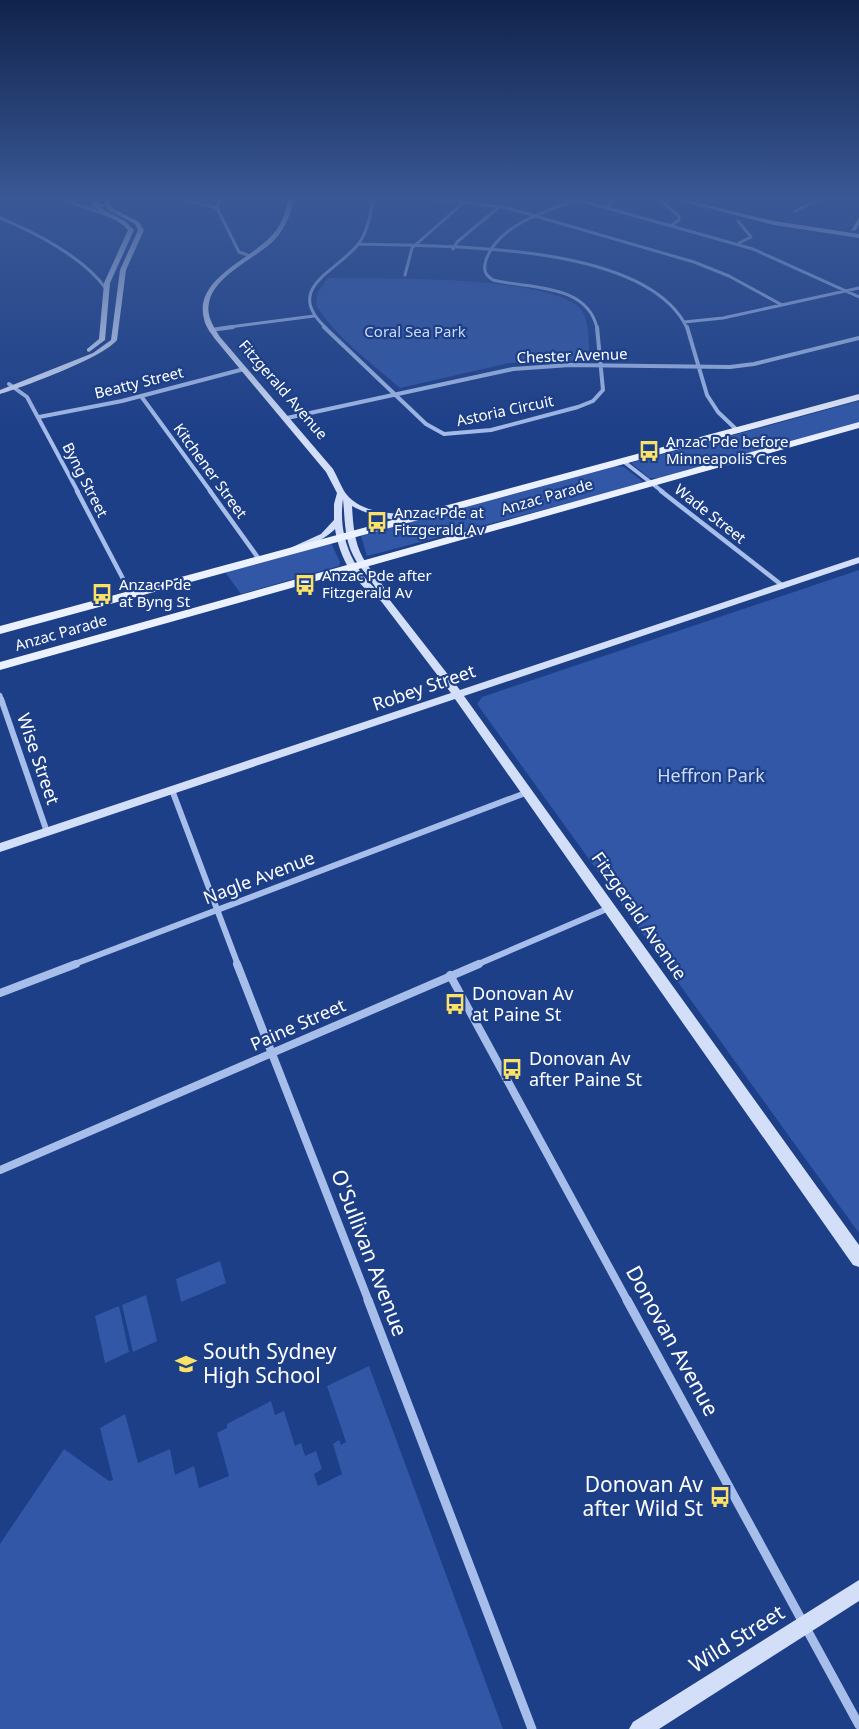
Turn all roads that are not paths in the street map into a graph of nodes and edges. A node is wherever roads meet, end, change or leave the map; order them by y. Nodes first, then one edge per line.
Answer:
1 (101, 280) edge
2 (110, 280) edge
3 (122, 280) edge
4 (220, 280) edge
5 (321, 280) edge
6 (494, 280) edge
7 (630, 280) edge
8 (736, 280) edge
9 (822, 280) edge
10 (859, 288) edge
11 (106, 289) junction
12 (846, 291) junction
13 (859, 297) edge
14 (782, 305) junction
15 (314, 316) junction
16 (684, 322) junction
17 (211, 330) junction
18 (859, 338) edge
19 (601, 365) junction
20 (698, 367) junction
21 (244, 369) junction
22 (12, 386) junction
23 (0, 387) edge
24 (0, 392) edge
25 (395, 394) junction
26 (141, 396) junction
27 (859, 397) edge
28 (39, 417) junction
29 (287, 418) junction
30 (859, 425) edge
31 (738, 431) junction
32 (622, 461) junction
33 (652, 484) junction
34 (344, 496) junction
35 (422, 516) junction
36 (338, 521) junction
37 (345, 536) junction
38 (271, 556) junction
39 (259, 560) junction
40 (859, 560) edge
41 (357, 565) junction
42 (783, 586) junction
43 (131, 594) junction
44 (0, 630) edge
45 (0, 666) edge
46 (459, 694) junction
47 (0, 695) edge
48 (172, 790) junction
49 (528, 792) junction
50 (47, 832) junction
51 (0, 848) edge
52 (609, 908) junction
53 (216, 909) junction
54 (450, 975) junction
55 (0, 993) edge
56 (271, 1053) junction
57 (0, 1170) edge
58 (859, 1259) edge
59 (859, 1590) edge
60 (804, 1625) junction
61 (859, 1725) edge
62 (532, 1729) edge
63 (640, 1729) edge

1 - 11 street
2 - 11 street
3 - 22 street
4 - 17 street, Fitzgerald Avenue
5 - 15 street
6 - 19 street, Astoria Circuit
7 - 16 street
8 - 14 street
9 - 12 street
10 - 12 street
11 - 22 street
12 - 13 street
12 - 14 street
14 - 16 street
15 - 17 street
15 - 25 street, Astoria Circuit
16 - 20 street
17 - 21 street, Fitzgerald Avenue
18 - 20 street, Chester Avenue
19 - 20 street, Chester Avenue
19 - 25 street, Chester Avenue
19 - 25 street, Astoria Circuit
20 - 31 street
21 - 26 street, Beatty Street
21 - 29 street, Fitzgerald Avenue
22 - 23 street
22 - 24 street
22 - 28 street, Byng Street
25 - 29 street, Chester Avenue
26 - 28 street, Beatty Street
26 - 39 street, Kitchener Street
27 - 31 main road, Anzac Parade
28 - 43 street, Byng Street
29 - 34 street, Fitzgerald Avenue
30 - 33 main road, Anzac Parade
31 - 32 main road, Anzac Parade
32 - 33 street, Wade Street
32 - 35 main road, Anzac Parade
33 - 41 main road, Anzac Parade
33 - 42 street, Wade Street
34 - 35 street
34 - 36 street, Fitzgerald Avenue
34 - 37 street, Fitzgerald Avenue
35 - 37 main road, Anzac Parade
36 - 37 street, Fitzgerald Avenue
36 - 38 street
37 - 38 main road, Anzac Parade
37 - 41 street, Fitzgerald Avenue
38 - 39 main road, Anzac Parade
39 - 43 main road, Anzac Parade
40 - 42 street, Robey Street
41 - 45 main road, Anzac Parade
41 - 46 street, Fitzgerald Avenue
42 - 46 street, Robey Street
43 - 44 main road, Anzac Parade
46 - 48 street, Robey Street
46 - 49 street, Fitzgerald Avenue
47 - 50 street, Wise Street
48 - 50 street, Robey Street
48 - 53 street, O'Sullivan Avenue
49 - 52 street, Fitzgerald Avenue
49 - 53 street, Nagle Avenue
50 - 51 street, Robey Street
52 - 54 street, Paine Street
52 - 58 street, Fitzgerald Avenue
53 - 55 street, Nagle Avenue
53 - 56 street, O'Sullivan Avenue
54 - 56 street, Paine Street
54 - 60 street, Donovan Avenue
56 - 57 street, Paine Street
56 - 62 street, O'Sullivan Avenue
59 - 60 street, Wild Street
60 - 61 street, Donovan Avenue
60 - 63 street, Wild Street

